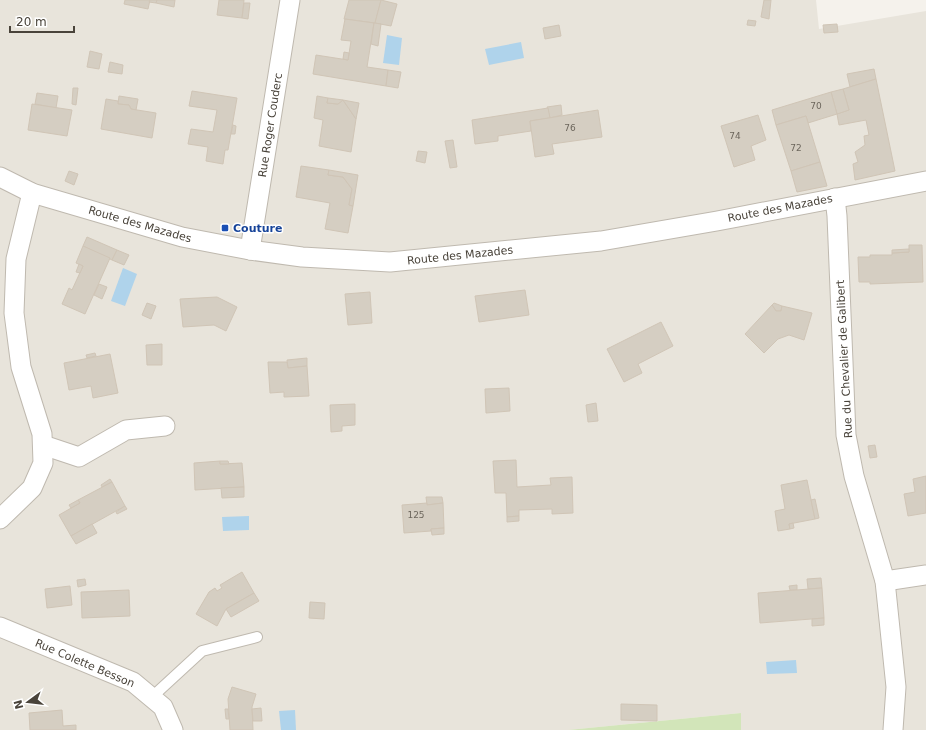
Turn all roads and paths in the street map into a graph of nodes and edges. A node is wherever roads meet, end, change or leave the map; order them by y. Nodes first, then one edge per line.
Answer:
1 (290, 0) edge
2 (0, 177) edge
3 (926, 181) edge
4 (32, 193) junction
5 (835, 198) junction
6 (250, 250) junction
7 (166, 426) dead end
8 (43, 446) junction
9 (0, 519) edge
10 (926, 575) edge
11 (885, 582) junction
12 (0, 627) edge
13 (257, 637) dead end
14 (152, 697) junction
15 (173, 730) edge
16 (894, 730) edge

1 - 6 street, Rue Roger Couderc
2 - 4 street, Route des Mazades
3 - 5 street, Route des Mazades
4 - 6 street, Route des Mazades
4 - 8 street
5 - 6 street, Route des Mazades
5 - 11 street, Rue du Chevalier de Galibert
7 - 8 street
8 - 9 street
10 - 11 street
11 - 16 street, Rue du Chevalier de Galibert
12 - 14 street, Rue Colette Besson
13 - 14 lane
14 - 15 street, Rue Colette Besson

